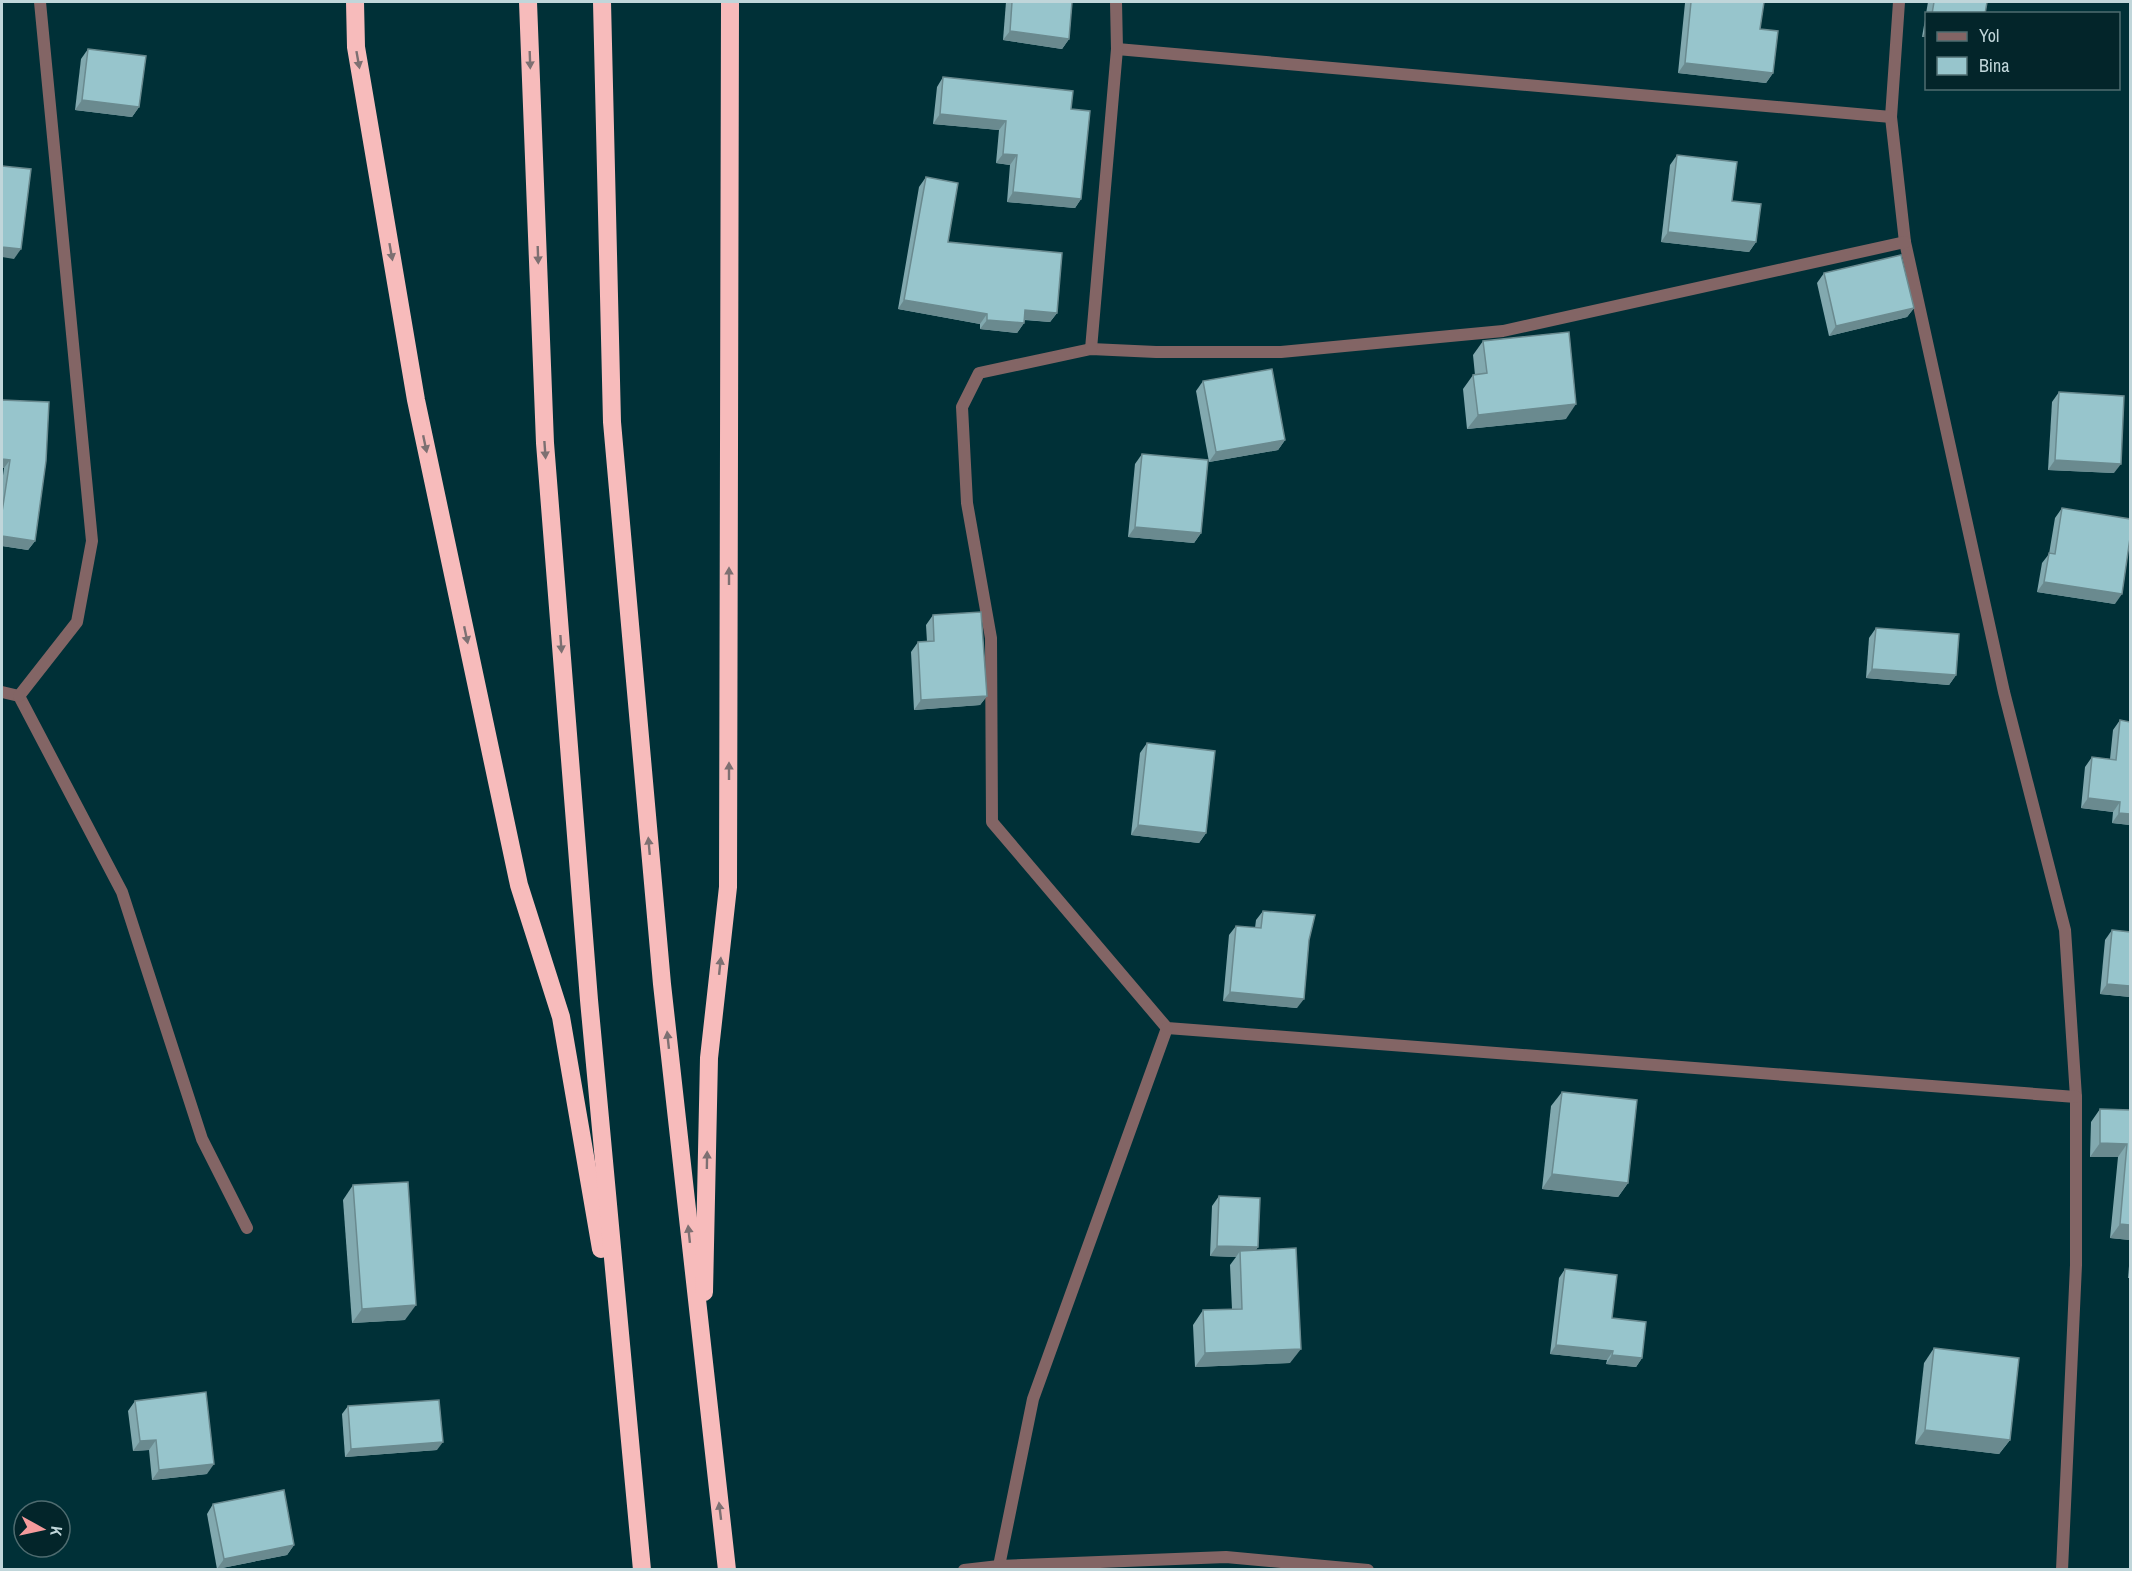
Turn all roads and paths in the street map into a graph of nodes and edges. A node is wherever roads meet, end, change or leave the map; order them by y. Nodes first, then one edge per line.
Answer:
1 (40, 2) edge
2 (355, 2) edge
3 (528, 2) edge
4 (602, 2) edge
5 (730, 2) edge
6 (1116, 2) edge
7 (1899, 2) edge
8 (1117, 49) junction
9 (1891, 117) junction
10 (1905, 242) junction
11 (1091, 348) junction
12 (2, 692) edge
13 (19, 696) junction
14 (1167, 1028) junction
15 (2076, 1097) junction
16 (247, 1228) dead end
17 (703, 1365) junction
18 (625, 1388) junction
19 (999, 1566) junction
20 (1063, 1567) edge
21 (642, 1569) edge
22 (727, 1569) edge
23 (964, 1569) edge
24 (1368, 1569) edge
25 (2062, 1569) edge

1 - 13 street
2 -> 18 highway
3 -> 18 highway
17 -> 4 highway
17 -> 5 highway
6 - 8 street
7 - 9 street
8 - 9 street
8 - 11 street
9 - 10 street
10 - 11 street
10 - 15 street
11 - 14 street
12 - 13 street
13 - 16 street
14 - 15 street
14 - 19 street
15 - 25 street
22 -> 17 highway
18 - 21 highway
19 - 20 street
19 - 23 street
20 - 24 street

